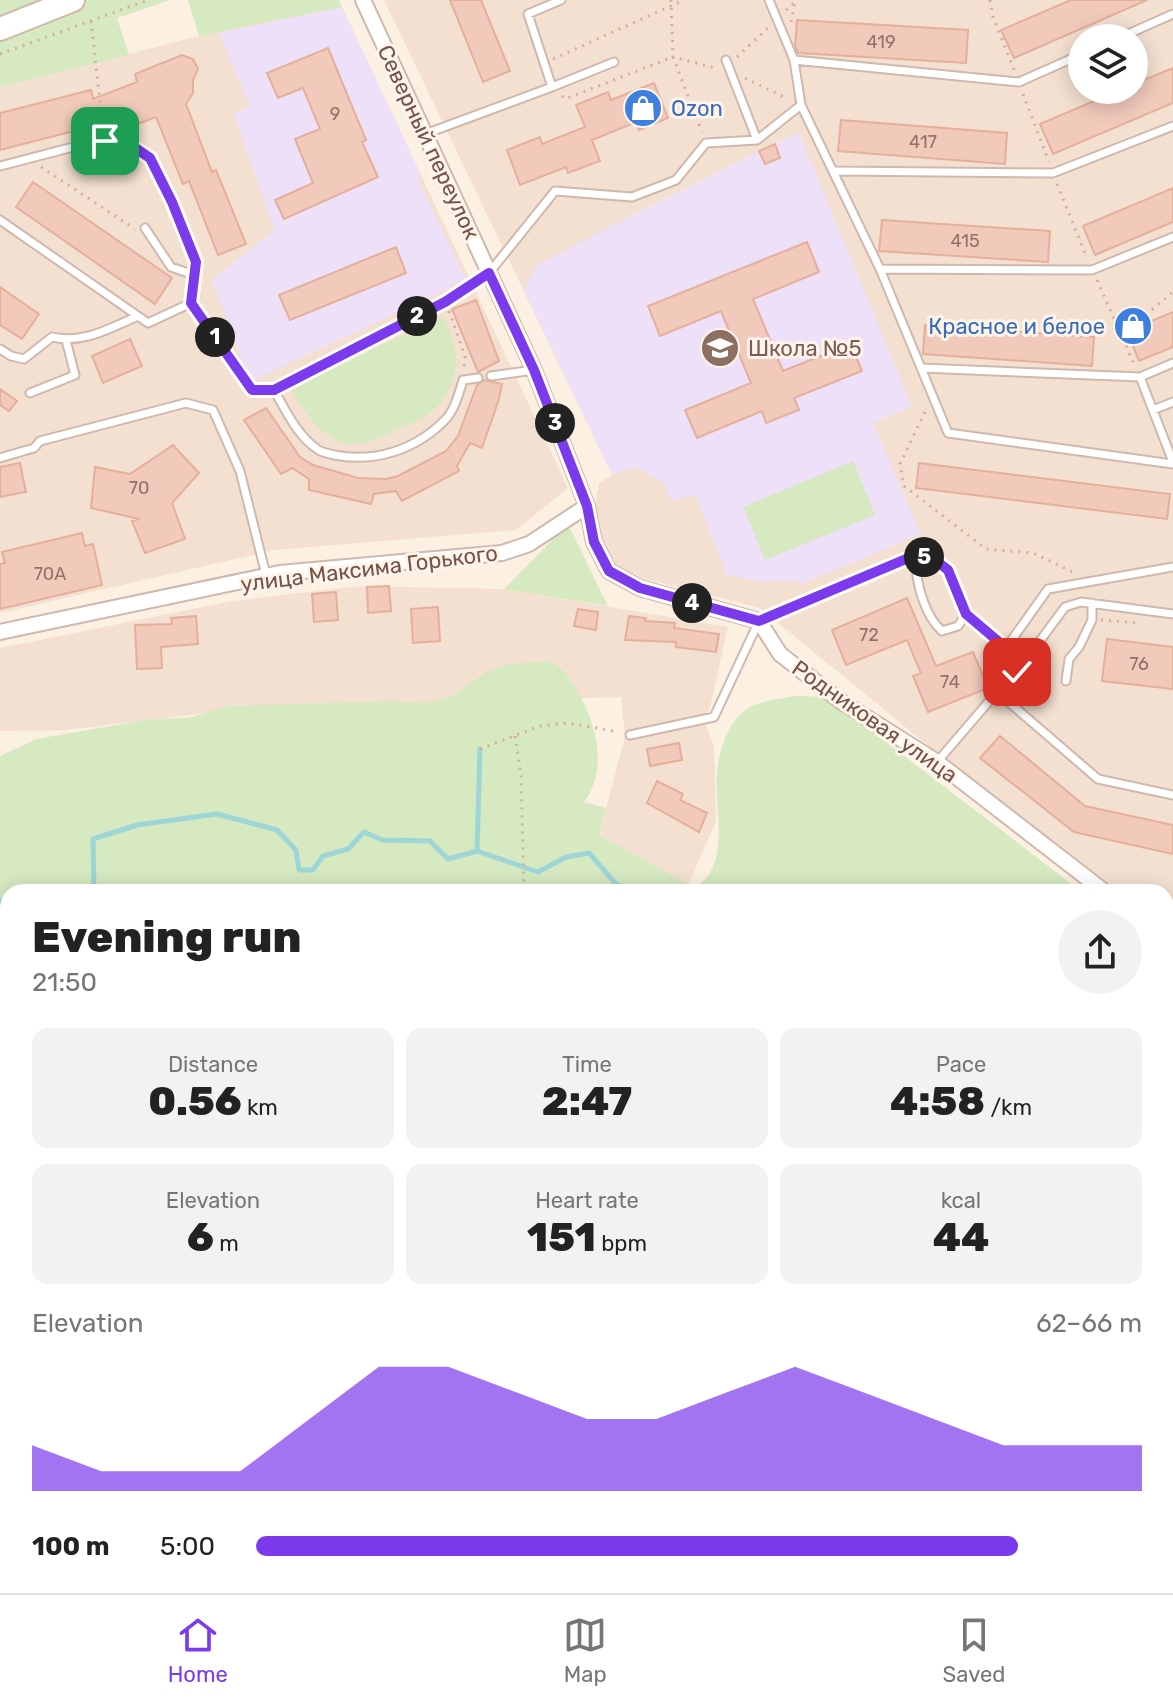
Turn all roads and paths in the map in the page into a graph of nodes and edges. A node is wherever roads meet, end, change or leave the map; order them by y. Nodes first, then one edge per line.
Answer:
1 (73, 0) edge
2 (148, 0) edge
3 (363, 0) edge
4 (561, 0) edge
5 (671, 0) edge
6 (684, 0) edge
7 (769, 0) edge
8 (990, 0) edge
9 (796, 1) edge
10 (672, 6) junction
11 (1173, 14) edge
12 (777, 19) junction
13 (91, 21) junction
14 (1148, 25) edge
15 (0, 29) edge
16 (0, 54) edge
17 (673, 57) junction
18 (794, 60) junction
19 (1068, 60) edge
20 (614, 62) dead end
21 (544, 63) junction
22 (728, 63) joint
23 (1019, 82) junction
24 (552, 87) junction
25 (801, 105) junction
26 (1173, 126) edge
27 (425, 134) junction
28 (757, 140) junction
29 (105, 141) junction
30 (706, 143) junction
31 (27, 159) junction
32 (0, 166) edge
33 (835, 171) junction
34 (1053, 173) junction
35 (0, 220) edge
36 (145, 228) dead end
37 (1173, 237) edge
38 (152, 240) junction
39 (880, 269) junction
40 (1092, 270) junction
41 (489, 273) junction
42 (194, 275) junction
43 (1173, 292) edge
44 (445, 302) junction
45 (191, 303) junction
46 (136, 317) junction
47 (1121, 335) junction
48 (66, 340) junction
49 (0, 349) edge
50 (1173, 363) edge
51 (921, 368) junction
52 (534, 370) junction
53 (491, 376) dead end
54 (1140, 377) junction
55 (478, 378) dead end
56 (463, 380) junction
57 (274, 390) junction
58 (30, 393) dead end
59 (931, 393) junction
60 (1173, 402) edge
61 (1153, 410) junction
62 (0, 458) edge
63 (1173, 463) edge
64 (587, 506) junction
65 (931, 557) junction
66 (1173, 567) edge
67 (267, 576) junction
68 (1093, 581) junction
69 (1092, 603) junction
70 (966, 614) junction
71 (1173, 614) edge
72 (1092, 620) junction
73 (759, 621) junction
74 (1143, 623) dead end
75 (0, 632) edge
76 (1006, 648) junction
77 (1017, 672) junction
78 (1066, 681) dead end
79 (997, 692) junction
80 (630, 735) joint
81 (515, 736) junction
82 (480, 749) dead end
83 (937, 762) junction
84 (1173, 795) edge
85 (524, 884) edge
86 (1095, 884) edge

1 - 15 street
2 - 13 path
3 - 27 street, Северный переулок
4 - 21 lane
5 - 10 path
6 - 10 path
7 - 12 lane
8 - 23 path
9 - 12 path
10 - 17 path
10 - 21 path
11 - 14 lane
12 - 18 lane
12 - 22 path
13 - 16 path
13 - 29 path
17 - 24 path
17 - 30 path
18 - 23 lane
18 - 25 lane
19 - 23 lane
20 - 24 lane
21 - 24 lane
22 - 28 lane
23 - 34 path
24 - 27 lane
25 - 28 lane
25 - 33 lane
26 - 34 lane
27 - 41 street, Северный переулок
28 - 30 lane
29 - 31 lane
29 - 42 lane
30 - 41 lane
31 - 32 lane
31 - 38 path
33 - 34 lane
33 - 39 lane
34 - 40 path
35 - 46 lane
36 - 38 lane
37 - 40 lane
38 - 42 lane
39 - 40 lane
39 - 51 lane
40 - 47 path
41 - 44 lane
41 - 52 street, Северный переулок
42 - 45 lane
43 - 47 path
44 - 56 path
44 - 57 lane
45 - 46 lane
45 - 57 path
46 - 48 lane
47 - 54 path
48 - 49 lane
48 - 58 lane
50 - 54 lane
51 - 54 lane
51 - 59 lane
52 - 53 lane
52 - 64 street, Северный переулок
54 - 61 lane
55 - 56 lane
56 - 57 lane
59 - 63 lane
59 - 68 path
60 - 61 lane
61 - 63 lane
62 - 67 lane
64 - 67 street, улица Максима Горького
64 - 73 street
65 - 70 lane
65 - 70 lane
65 - 73 lane
66 - 68 lane
67 - 75 street, улица Максима Горького
68 - 76 lane
69 - 71 lane
69 - 72 lane
69 - 77 lane
70 - 76 lane
72 - 74 path
72 - 78 lane
73 - 80 lane
73 - 83 street, Родниковая улица
76 - 77 lane
77 - 79 lane
79 - 83 lane
79 - 84 lane
80 - 81 path
81 - 82 path
81 - 85 path
83 - 86 street, Родниковая улица

